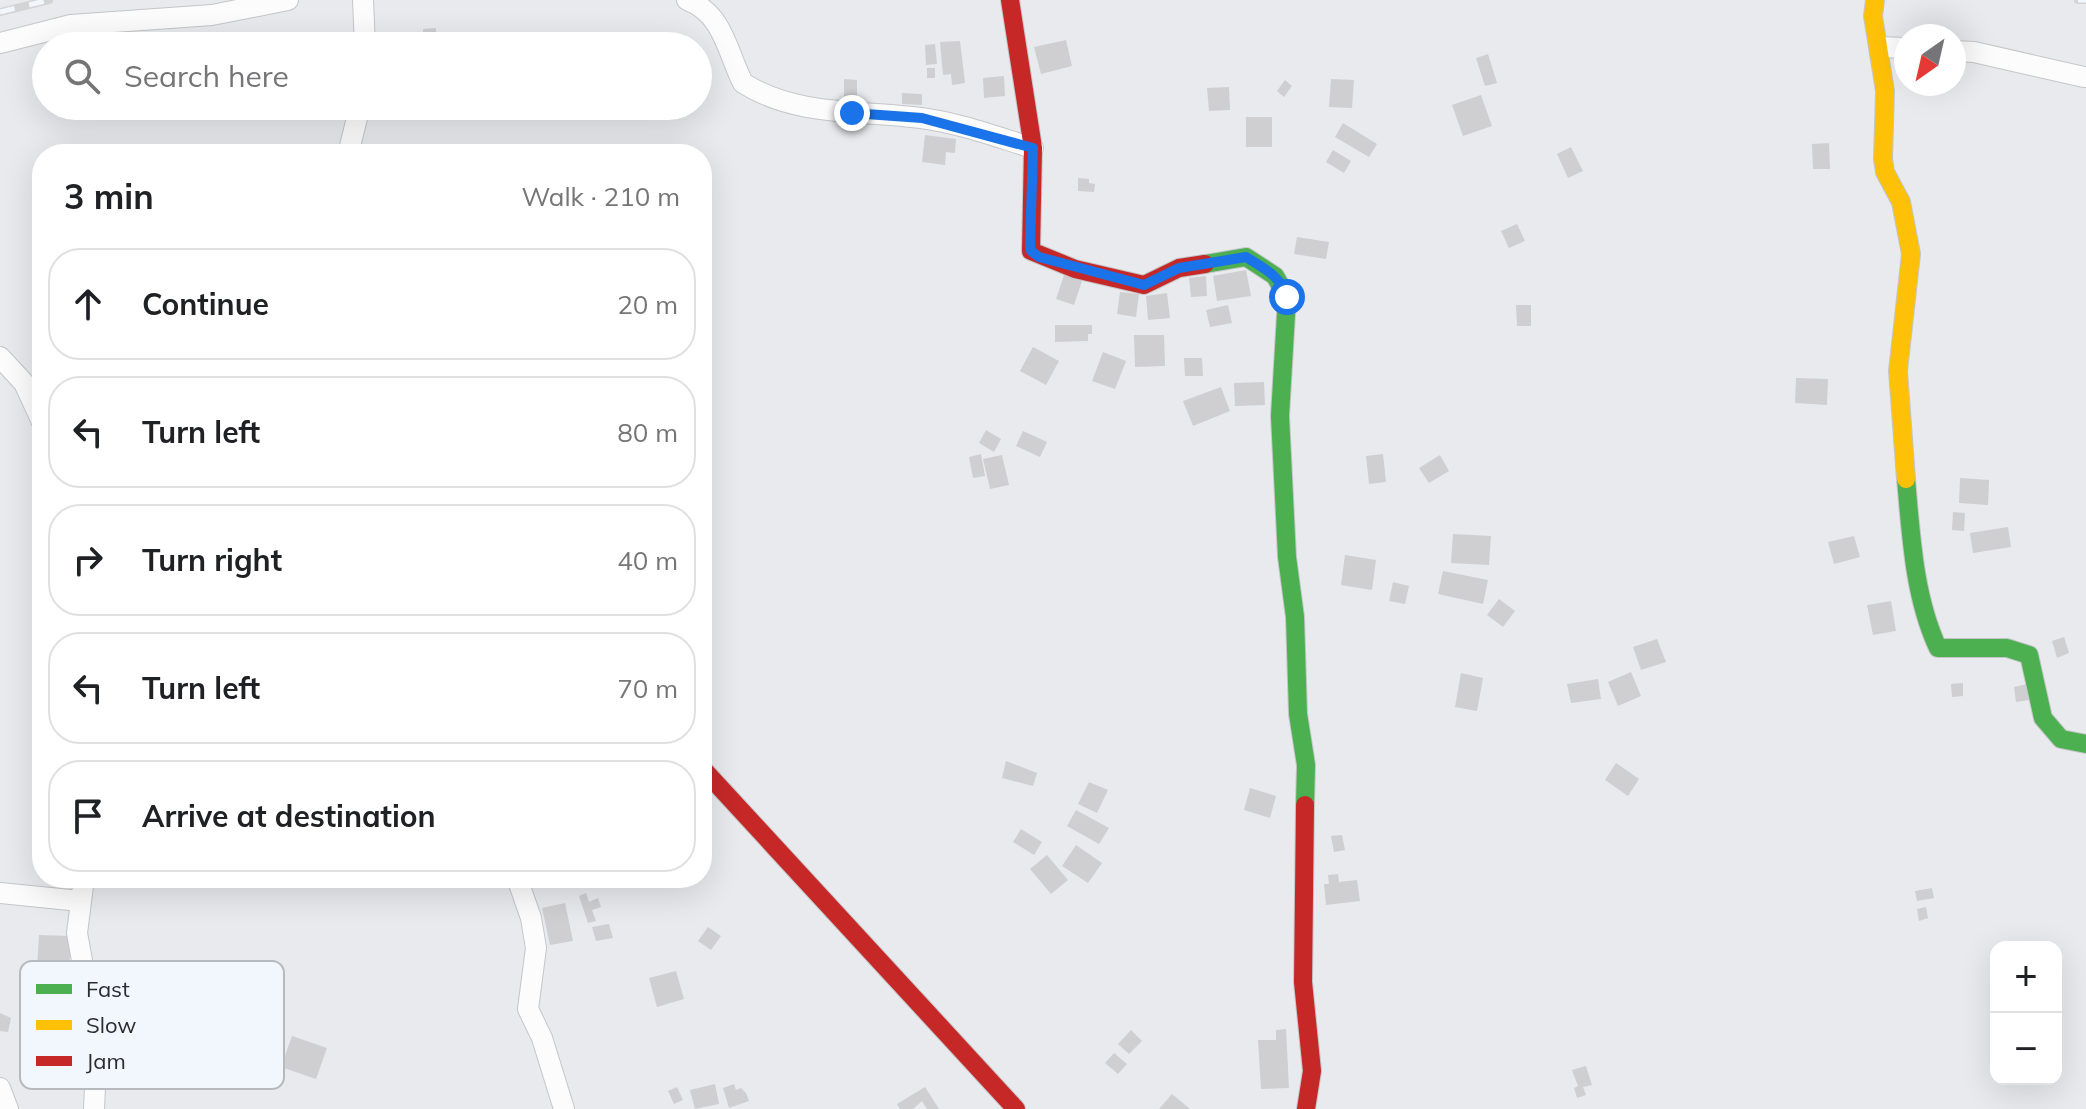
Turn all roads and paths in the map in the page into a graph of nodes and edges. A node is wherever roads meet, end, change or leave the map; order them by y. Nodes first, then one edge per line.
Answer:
1 (288, 0) edge
2 (363, 0) edge
3 (687, 0) edge
4 (1010, 0) edge
5 (1875, 0) edge
6 (43, 32) edge
7 (364, 32) edge
8 (32, 35) edge
9 (0, 43) edge
10 (1880, 47) junction
11 (1894, 48) edge
12 (1966, 52) edge
13 (2085, 82) edge
14 (356, 120) edge
15 (350, 144) edge
16 (1033, 148) junction
17 (0, 357) edge
18 (32, 400) edge
19 (2086, 744) edge
20 (712, 778) edge
21 (82, 888) edge
22 (520, 888) edge
23 (0, 893) edge
24 (80, 901) junction
25 (82, 961) edge
26 (0, 1088) edge
27 (95, 1089) edge
28 (8, 1109) edge
29 (94, 1109) edge
30 (564, 1109) edge
31 (1016, 1109) edge
32 (1306, 1109) edge

1 - 6 street
2 - 7 street
3 - 16 street
4 - 16 street
5 - 10 street
8 - 9 street
10 - 11 street
10 - 19 street
12 - 13 street
14 - 15 street
16 - 32 street
17 - 18 street
20 - 31 street
21 - 24 street
22 - 30 street
23 - 24 street
24 - 25 street
26 - 28 street
27 - 29 street

